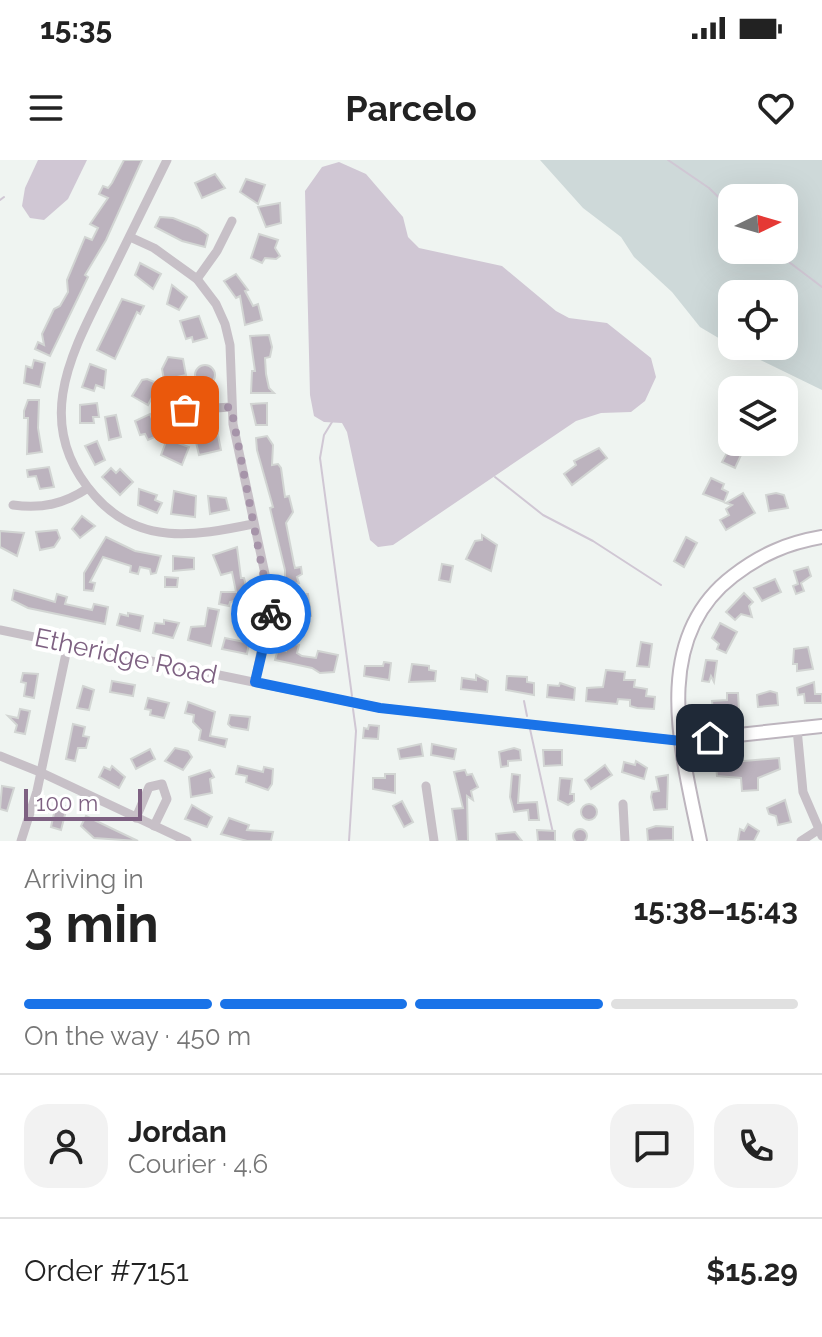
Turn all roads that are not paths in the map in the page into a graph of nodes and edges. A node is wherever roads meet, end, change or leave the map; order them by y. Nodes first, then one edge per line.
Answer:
1 (167, 160) edge
2 (232, 221) dead end
3 (130, 237) junction
4 (197, 279) junction
5 (231, 407) junction
6 (185, 410) dead end
7 (88, 488) junction
8 (13, 505) dead end
9 (253, 524) junction
10 (822, 537) edge
11 (0, 630) edge
12 (68, 644) junction
13 (255, 682) junction
14 (822, 726) edge
15 (797, 729) junction
16 (681, 741) junction
17 (0, 756) edge
18 (40, 772) junction
19 (426, 786) dead end
20 (623, 804) dead end
21 (136, 818) junction
22 (154, 826) junction
23 (820, 833) edge
24 (21, 841) edge
25 (187, 841) edge
26 (434, 841) edge
27 (625, 841) edge
28 (700, 841) edge
29 (801, 841) edge

1 - 3 street
2 - 4 street
3 - 4 street
3 - 7 street
4 - 5 street
5 - 6 street
5 - 9 street
7 - 8 street
7 - 9 street
9 - 13 street
10 - 16 street
11 - 12 street, Etheridge Road
12 - 13 street, Etheridge Road
12 - 18 street
13 - 16 street, Etheridge Road
14 - 15 street, Etheridge Road
15 - 16 street, Etheridge Road
15 - 23 street
16 - 28 street
17 - 18 street
18 - 21 street
18 - 24 street
19 - 26 street
20 - 27 street
21 - 22 street
21 - 22 street
22 - 25 street
23 - 29 street

